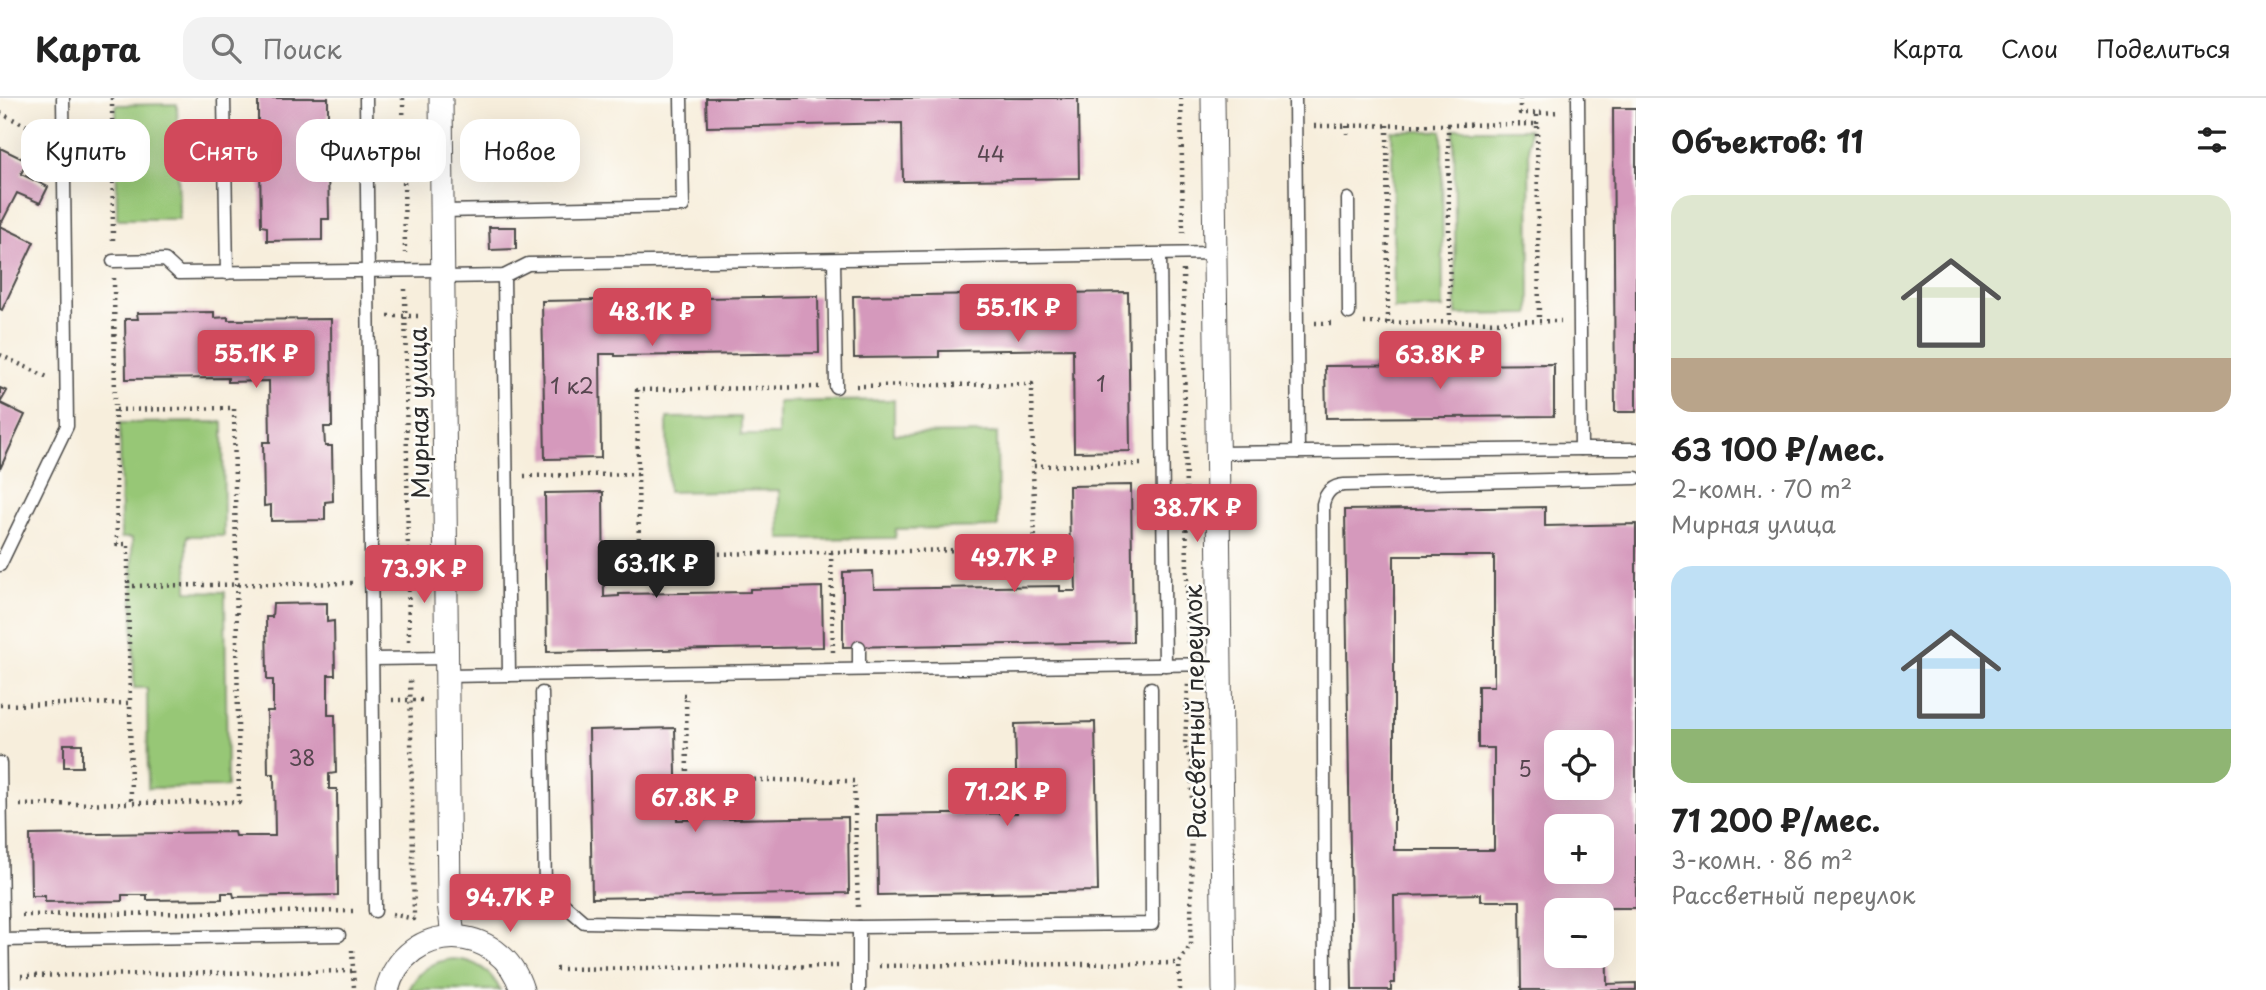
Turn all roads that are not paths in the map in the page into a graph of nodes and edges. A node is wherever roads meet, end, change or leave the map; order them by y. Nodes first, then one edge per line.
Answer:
1 (63, 98) edge
2 (224, 98) edge
3 (366, 98) edge
4 (442, 98) edge
5 (681, 98) edge
6 (1213, 98) edge
7 (1295, 98) edge
8 (1578, 98) edge
9 (1348, 199) dead end
10 (442, 211) junction
11 (1215, 254) junction
12 (1160, 255) junction
13 (834, 260) junction
14 (113, 261) road end
15 (368, 271) junction
16 (227, 273) junction
17 (443, 274) junction
18 (504, 276) junction
19 (1349, 313) dead end
20 (836, 387) road end
21 (1581, 449) junction
22 (1636, 449) edge
23 (1298, 452) junction
24 (1217, 453) junction
25 (1636, 478) edge
26 (0, 565) edge
27 (859, 647) dead end
28 (373, 659) junction
29 (1220, 664) junction
30 (1165, 665) junction
31 (447, 667) junction
32 (859, 669) junction
33 (509, 675) junction
34 (1151, 688) dead end
35 (542, 693) dead end
36 (0, 763) edge
37 (1, 805) edge
38 (375, 911) road end
39 (859, 927) junction
40 (339, 935) dead end
41 (453, 937) junction
42 (1, 940) edge
43 (3, 990) edge
44 (387, 990) edge
45 (522, 990) edge
46 (859, 990) edge
47 (1224, 990) edge
48 (1325, 990) edge

1 - 26 lane
2 - 16 lane
3 - 15 lane
4 - 10 street, Мирная улица
5 - 10 lane
6 - 11 street, Рассветный переулок
7 - 23 lane
8 - 21 lane
9 - 19 lane
10 - 17 street, Мирная улица
11 - 12 lane
11 - 24 street, Рассветный переулок
12 - 13 lane
12 - 30 lane
13 - 18 lane
13 - 20 lane
14 - 16 lane
15 - 16 lane
15 - 17 lane
15 - 28 lane
17 - 18 lane
17 - 31 street, Мирная улица
18 - 33 lane
21 - 22 lane
21 - 23 lane
23 - 24 lane
24 - 29 street, Рассветный переулок
25 - 48 lane
27 - 32 lane
28 - 31 lane
28 - 38 lane
29 - 30 lane
29 - 47 street, Рассветный переулок
30 - 32 lane
31 - 33 lane
31 - 41 street, Мирная улица
32 - 33 lane
34 - 39 lane
35 - 39 lane
36 - 37 lane
37 - 42 lane
39 - 46 lane
40 - 42 lane
41 - 44 street
41 - 45 street
42 - 43 lane

